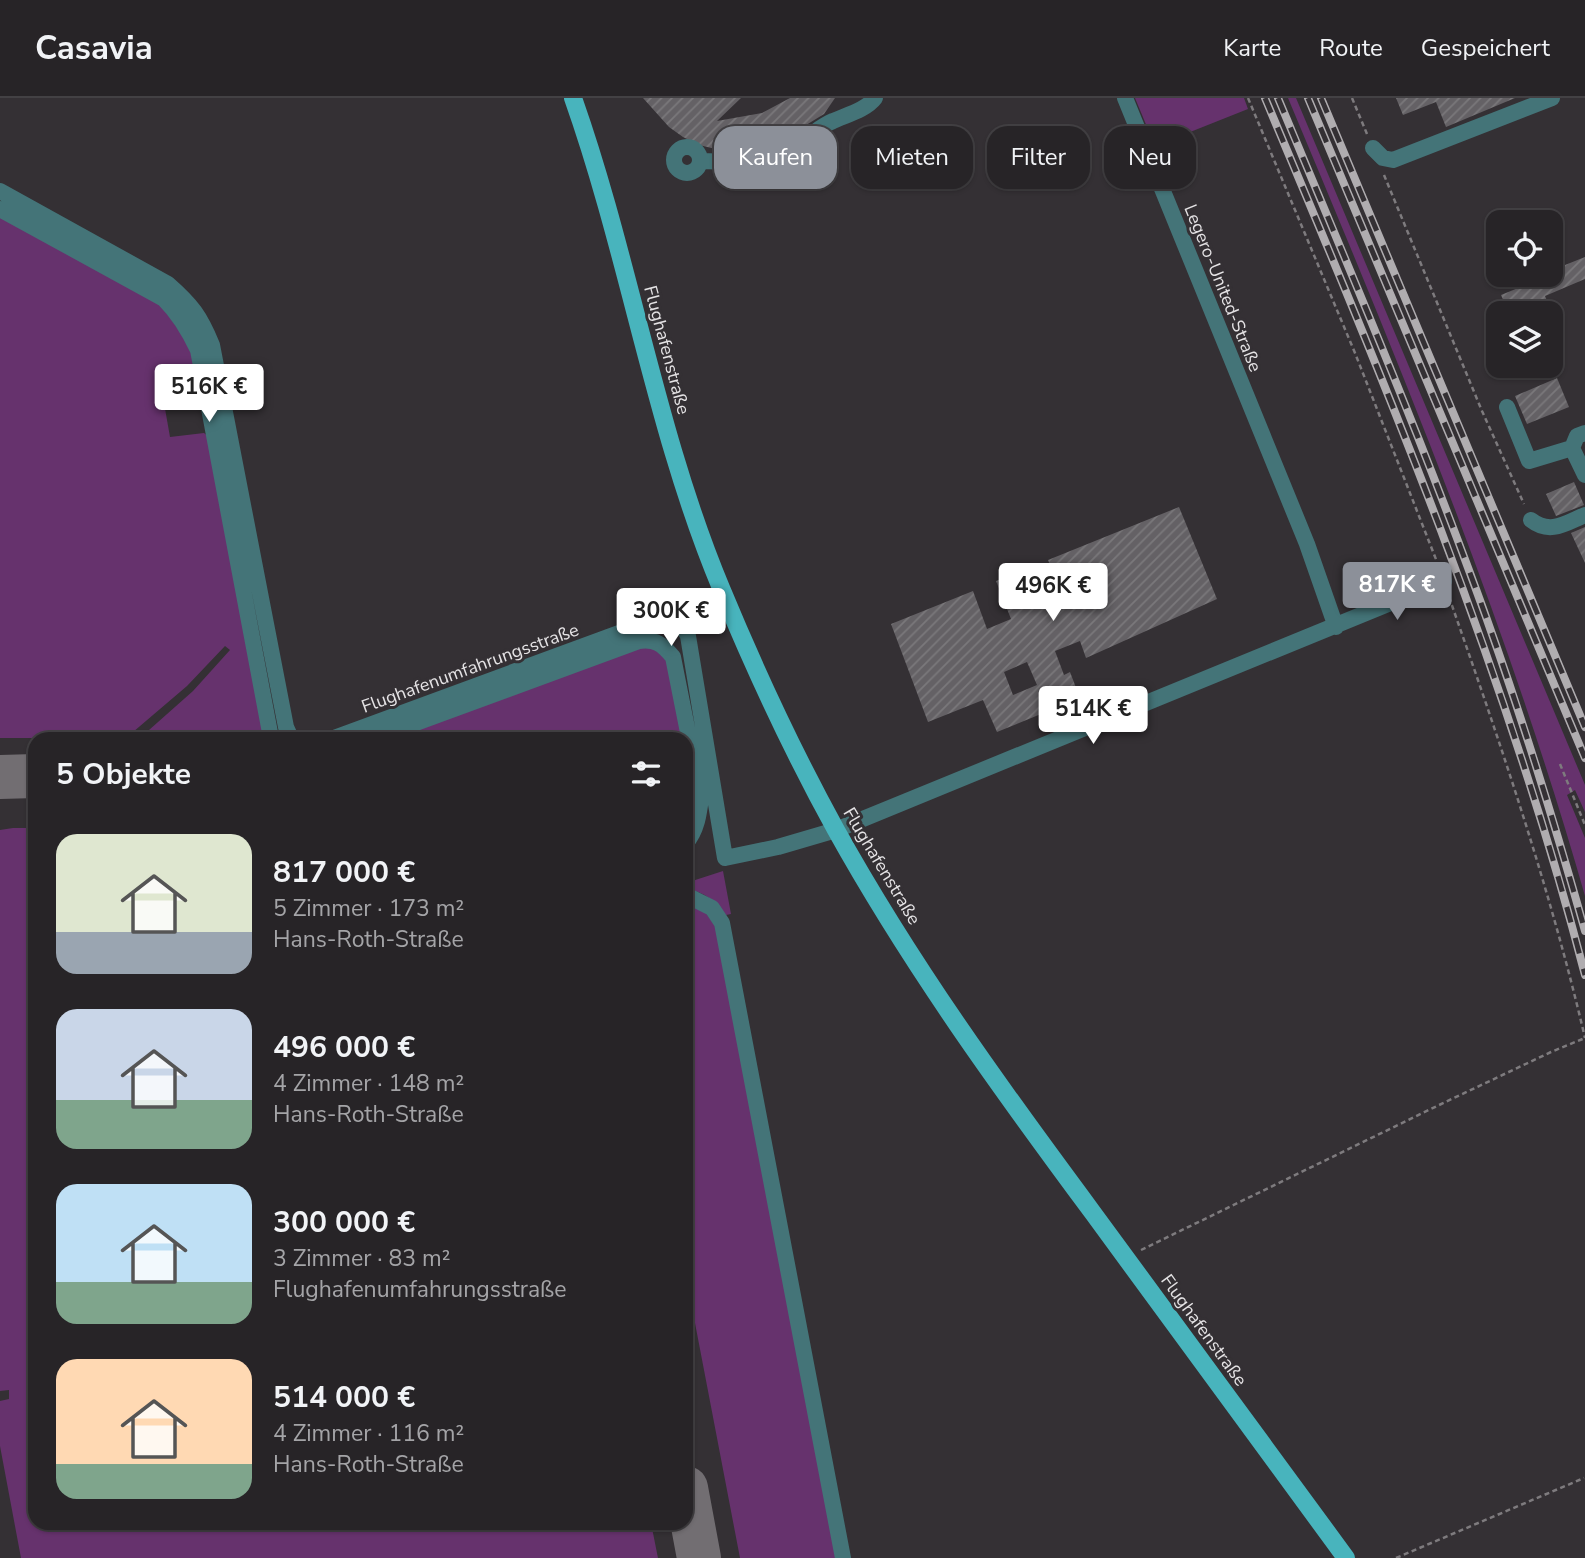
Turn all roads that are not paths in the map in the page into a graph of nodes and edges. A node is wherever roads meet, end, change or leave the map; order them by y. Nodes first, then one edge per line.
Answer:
1 (573, 98) edge
2 (875, 98) edge
3 (1125, 98) edge
4 (1552, 98) edge
5 (1373, 148) road end
6 (701, 161) dead end
7 (0, 191) edge
8 (0, 209) edge
9 (1507, 407) dead end
10 (1585, 433) edge
11 (1572, 448) junction
12 (1585, 475) edge
13 (1585, 515) edge
14 (1531, 520) road end
15 (1444, 582) road end
16 (1336, 627) junction
17 (270, 732) edge
18 (288, 732) edge
19 (350, 732) edge
20 (391, 732) edge
21 (688, 732) edge
22 (693, 758) edge
23 (836, 830) junction
24 (693, 833) edge
25 (693, 898) edge
26 (843, 1558) edge
27 (1346, 1558) edge

1 - 23 main road, Flughafenstraße
2 - 6 street
3 - 16 street, Legero-United-Straße
4 - 5 street
7 - 18 street
8 - 17 street
9 - 11 street
10 - 11 street
11 - 12 street
13 - 14 street
15 - 16 street
16 - 23 street
19 - 23 street, Flughafenumfahrungsstraße
20 - 21 street
22 - 24 street
23 - 27 main road, Flughafenstraße
25 - 26 street

